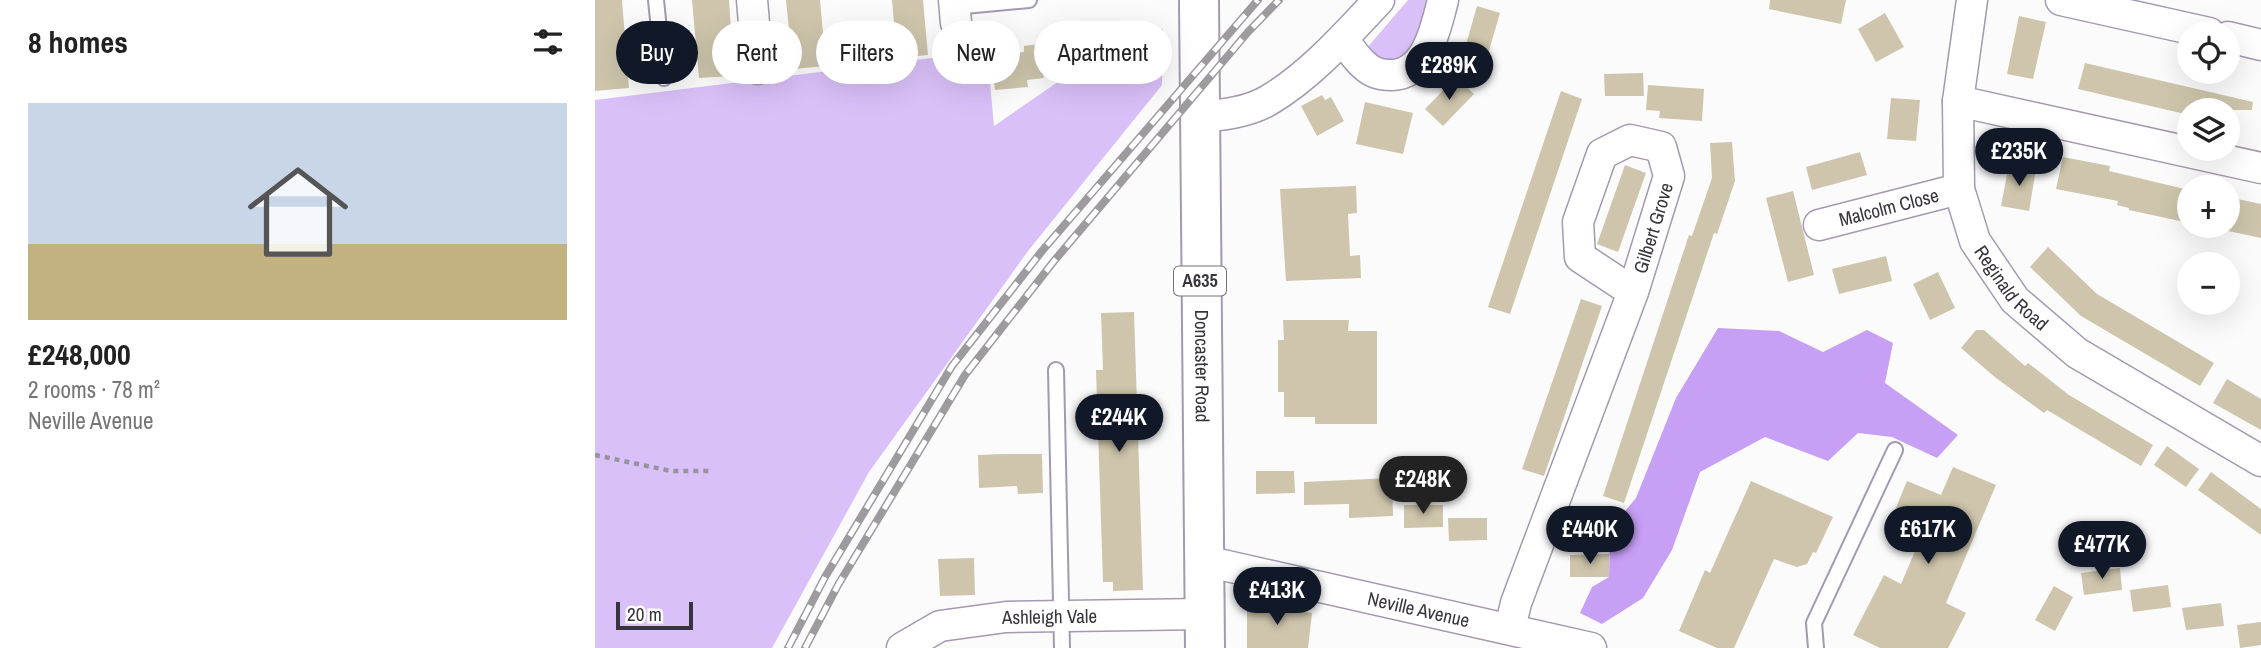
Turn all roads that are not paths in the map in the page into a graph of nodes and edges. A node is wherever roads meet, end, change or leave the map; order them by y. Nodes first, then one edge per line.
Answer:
1 (656, 0) edge
2 (752, 0) edge
3 (1029, 0) edge
4 (1199, 0) edge
5 (1379, 0) edge
6 (1443, 0) edge
7 (1972, 0) edge
8 (2061, 0) edge
9 (954, 10) edge
10 (658, 21) edge
11 (754, 21) edge
12 (2177, 26) edge
13 (1343, 38) junction
14 (2240, 40) edge
15 (2261, 45) edge
16 (1958, 101) junction
17 (1200, 117) junction
18 (2261, 168) edge
19 (1959, 189) junction
20 (1819, 225) dead end
21 (1633, 292) junction
22 (1056, 370) dead end
23 (1895, 450) dead end
24 (2261, 461) edge
25 (1205, 561) junction
26 (1061, 617) junction
27 (1510, 628) junction
28 (1205, 631) edge
29 (902, 648) edge
30 (1062, 648) edge
31 (1591, 648) edge
32 (1816, 648) edge

1 - 10 lane
2 - 11 street
3 - 9 lane
4 - 17 highway, Doncaster Road / A635
5 - 13 street
6 - 13 street
7 - 16 street, Reginald Road
8 - 12 street
13 - 17 street
14 - 15 street
16 - 18 street
16 - 19 street, Reginald Road
17 - 25 highway, Doncaster Road / A635
19 - 20 street, Malcolm Close
19 - 24 street, Reginald Road
21 - 21 street, Gilbert Grove
21 - 27 street, Gilbert Grove
22 - 26 lane
23 - 32 lane
25 - 27 street, Neville Avenue
25 - 28 highway, Doncaster Road / A635
26 - 28 street, Ashleigh Vale
26 - 29 street, Ashleigh Vale
26 - 30 lane
27 - 31 street, Neville Avenue

